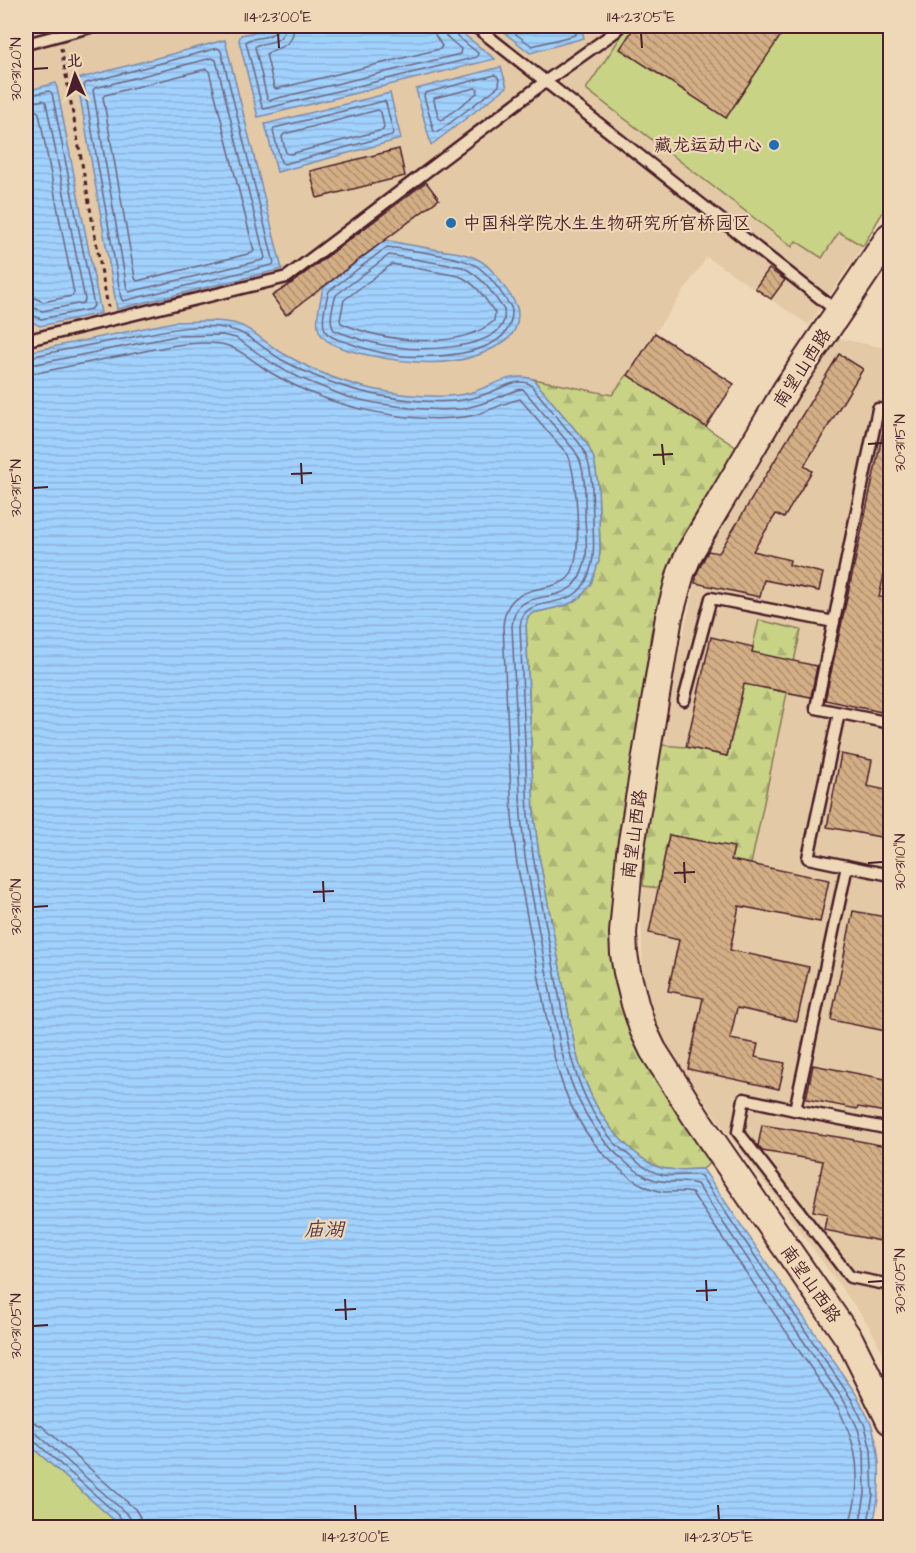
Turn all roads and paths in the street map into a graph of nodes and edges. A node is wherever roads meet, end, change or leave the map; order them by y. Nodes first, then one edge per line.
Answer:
1 (94, 26) edge
2 (476, 26) edge
3 (619, 26) edge
4 (59, 35) junction
5 (26, 44) edge
6 (546, 81) junction
7 (891, 236) edge
8 (839, 312) junction
9 (111, 320) junction
10 (26, 340) edge
11 (891, 411) edge
12 (834, 622) junction
13 (684, 700) dead end
14 (839, 713) junction
15 (891, 723) edge
16 (847, 866) junction
17 (891, 875) edge
18 (795, 1110) junction
19 (891, 1129) edge
20 (891, 1285) edge
21 (891, 1421) edge

1 - 4 lane
2 - 6 lane
3 - 6 lane
4 - 5 lane
4 - 9 path
6 - 8 lane
6 - 9 lane
7 - 8 street, 南望山西路
8 - 21 street, 南望山西路
9 - 10 lane
11 - 12 lane
12 - 13 lane
12 - 14 lane
14 - 15 lane
14 - 16 lane
16 - 17 lane
16 - 18 lane
18 - 19 lane
18 - 20 lane

